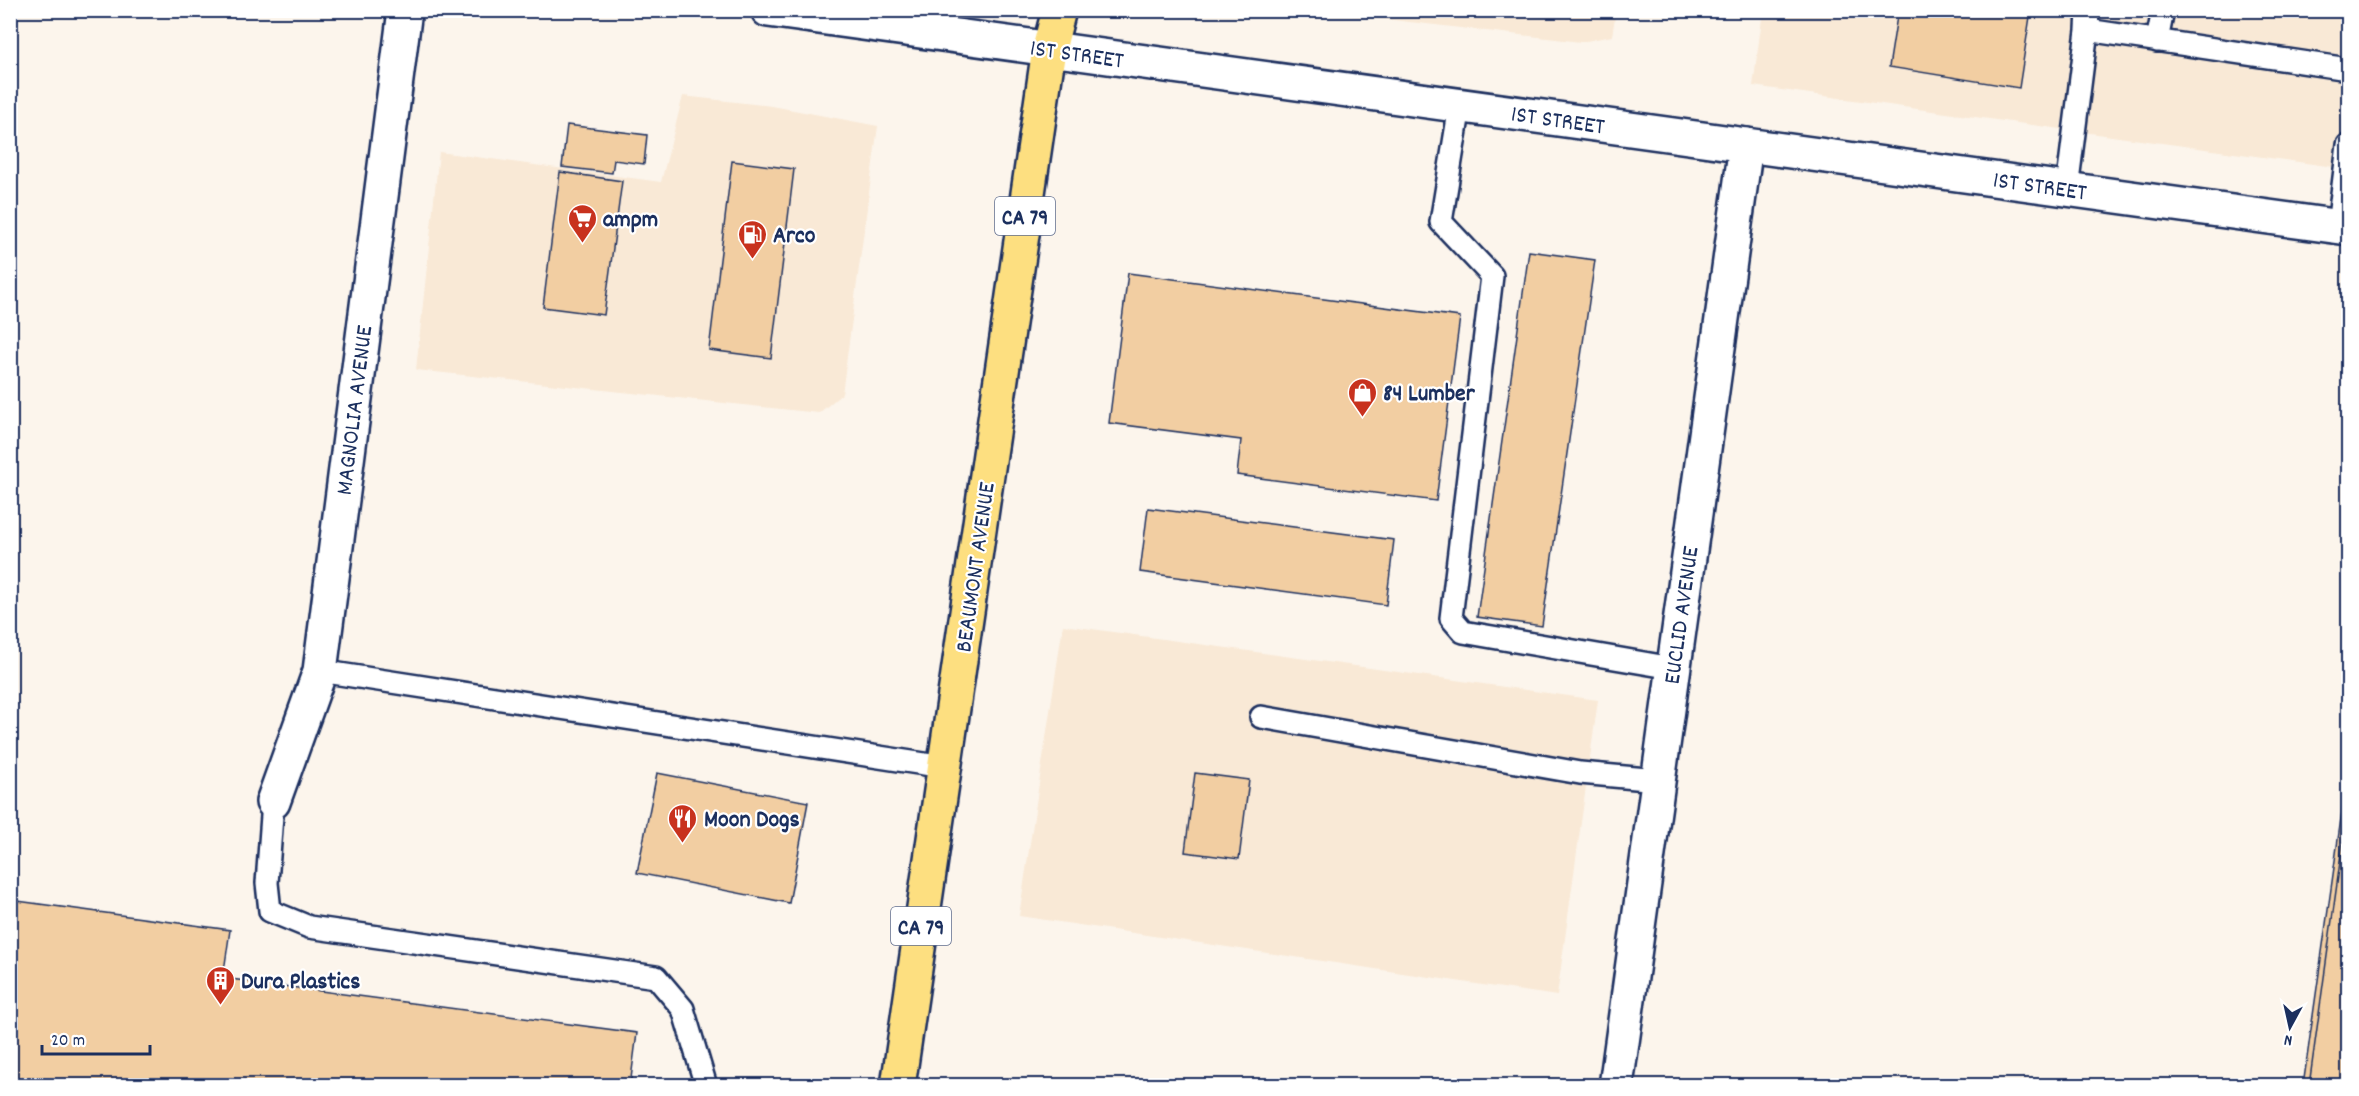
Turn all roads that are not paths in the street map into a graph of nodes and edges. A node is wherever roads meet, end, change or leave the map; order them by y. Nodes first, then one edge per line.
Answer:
1 (405, 10) edge
2 (768, 10) edge
3 (1049, 10) edge
4 (1059, 10) edge
5 (2163, 10) edge
6 (2087, 20) edge
7 (2157, 41) junction
8 (1049, 49) junction
9 (2349, 69) edge
10 (1460, 105) junction
11 (1746, 145) junction
12 (2349, 145) edge
13 (2067, 189) junction
14 (2343, 227) edge
15 (1673, 668) junction
16 (320, 671) junction
17 (1261, 717) dead end
18 (944, 767) junction
19 (1658, 780) junction
20 (273, 802) joint
21 (706, 1086) edge
22 (898, 1086) edge
23 (1616, 1086) edge

1 - 16 street, MAGNOLIA AVENUE
2 - 8 street, 1ST STREET
3 - 8 highway, CA 79
4 - 8 highway, CA 79
5 - 7 lane
6 - 7 lane
6 - 13 lane
7 - 9 lane
8 - 10 street, 1ST STREET
8 - 18 highway, BEAUMONT AVENUE / CA 79
10 - 11 street, 1ST STREET
10 - 15 lane
11 - 13 street, 1ST STREET
11 - 15 street, EUCLID AVENUE
12 - 14 lane
13 - 14 street, 1ST STREET
15 - 19 street, EUCLID AVENUE
16 - 18 lane
16 - 20 street, MAGNOLIA AVENUE
17 - 19 lane
18 - 22 highway, BEAUMONT AVENUE / CA 79
19 - 23 street, EUCLID AVENUE
20 - 21 lane

